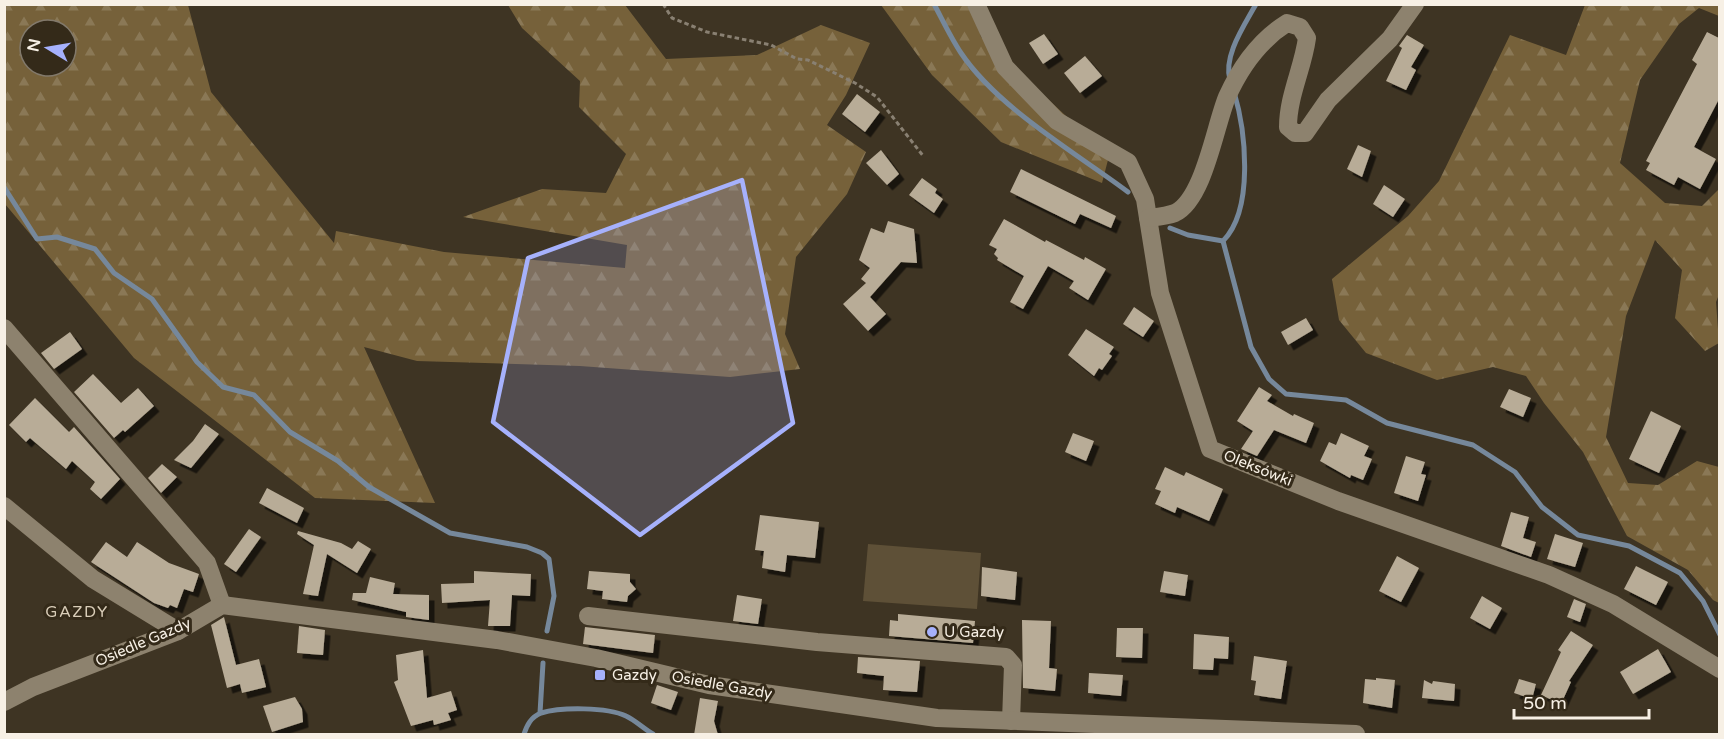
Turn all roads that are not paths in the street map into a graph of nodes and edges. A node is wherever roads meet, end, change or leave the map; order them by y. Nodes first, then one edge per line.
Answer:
1 (976, 4) edge
2 (1415, 4) edge
3 (1148, 218) junction
4 (4, 328) edge
5 (4, 506) edge
6 (222, 605) junction
7 (588, 616) dead end
8 (178, 631) junction
9 (1719, 669) edge
10 (4, 702) edge
11 (1011, 721) junction
12 (1356, 735) edge

1 - 3 street, Oleksówki
2 - 3 street
3 - 9 street, Oleksówki
4 - 6 street
5 - 8 street
6 - 8 street, Osiedle Gazdy
6 - 11 street, Osiedle Gazdy
7 - 11 street
8 - 10 street, Osiedle Gazdy
11 - 12 street, Osiedle Gazdy

